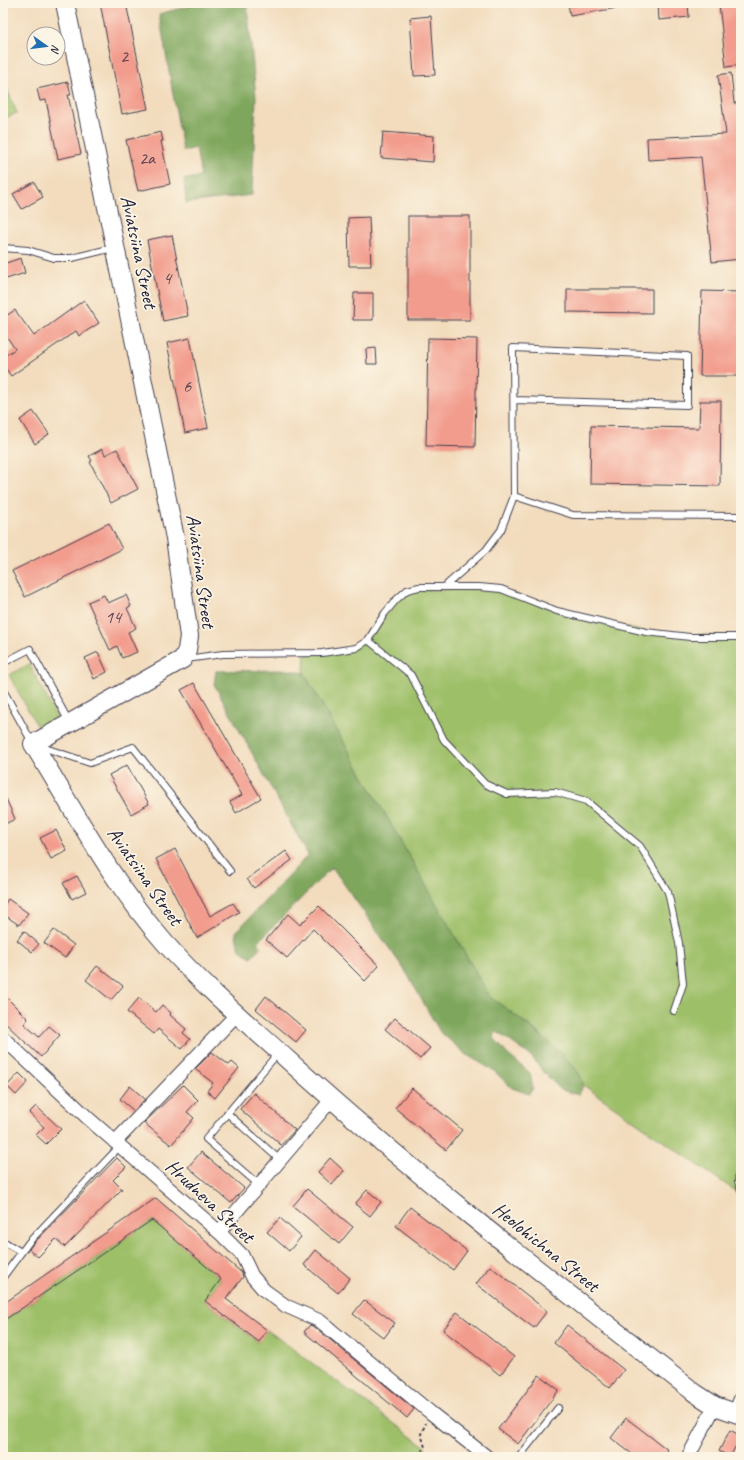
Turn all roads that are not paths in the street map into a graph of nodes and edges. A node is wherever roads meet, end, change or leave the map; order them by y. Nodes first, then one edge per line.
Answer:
1 (65, 3) edge
2 (116, 247) junction
3 (3, 248) edge
4 (514, 400) junction
5 (514, 496) junction
6 (741, 516) edge
7 (444, 587) junction
8 (741, 638) edge
9 (368, 640) junction
10 (183, 659) junction
11 (3, 663) edge
12 (3, 690) edge
13 (70, 723) junction
14 (33, 744) junction
15 (230, 871) dead end
16 (674, 1012) dead end
17 (238, 1013) junction
18 (3, 1038) edge
19 (279, 1052) junction
20 (332, 1099) junction
21 (227, 1113) junction
22 (117, 1144) junction
23 (741, 1149) edge
24 (280, 1160) junction
25 (259, 1185) junction
26 (741, 1190) edge
27 (219, 1232) junction
28 (3, 1241) edge
29 (21, 1252) junction
30 (3, 1277) edge
31 (741, 1388) edge
32 (558, 1408) dead end
33 (729, 1411) edge
34 (487, 1457) edge
35 (519, 1457) edge
36 (688, 1457) edge

1 - 2 street, Aviatsiina Street
2 - 3 lane
2 - 10 street, Aviatsiina Street
4 - 4 lane
4 - 5 lane
5 - 6 lane
5 - 7 lane
7 - 8 lane
7 - 9 lane
9 - 10 lane
9 - 16 lane
10 - 13 street
11 - 13 lane
12 - 14 lane
13 - 14 street
14 - 15 lane
14 - 17 street, Aviatsiina Street
17 - 19 street, Aviatsiina Street
17 - 22 street
18 - 22 street, Hrudneva Street
19 - 20 street, Aviatsiina Street
19 - 21 lane
20 - 24 street
20 - 33 street, Heolohichna Street
21 - 24 lane
21 - 25 lane
22 - 27 street, Hrudneva Street
22 - 29 lane
23 - 26 lane
24 - 25 street
25 - 27 street
27 - 34 street, Hrudneva Street
28 - 29 lane
29 - 30 lane
31 - 33 lane
32 - 35 lane
33 - 36 street

